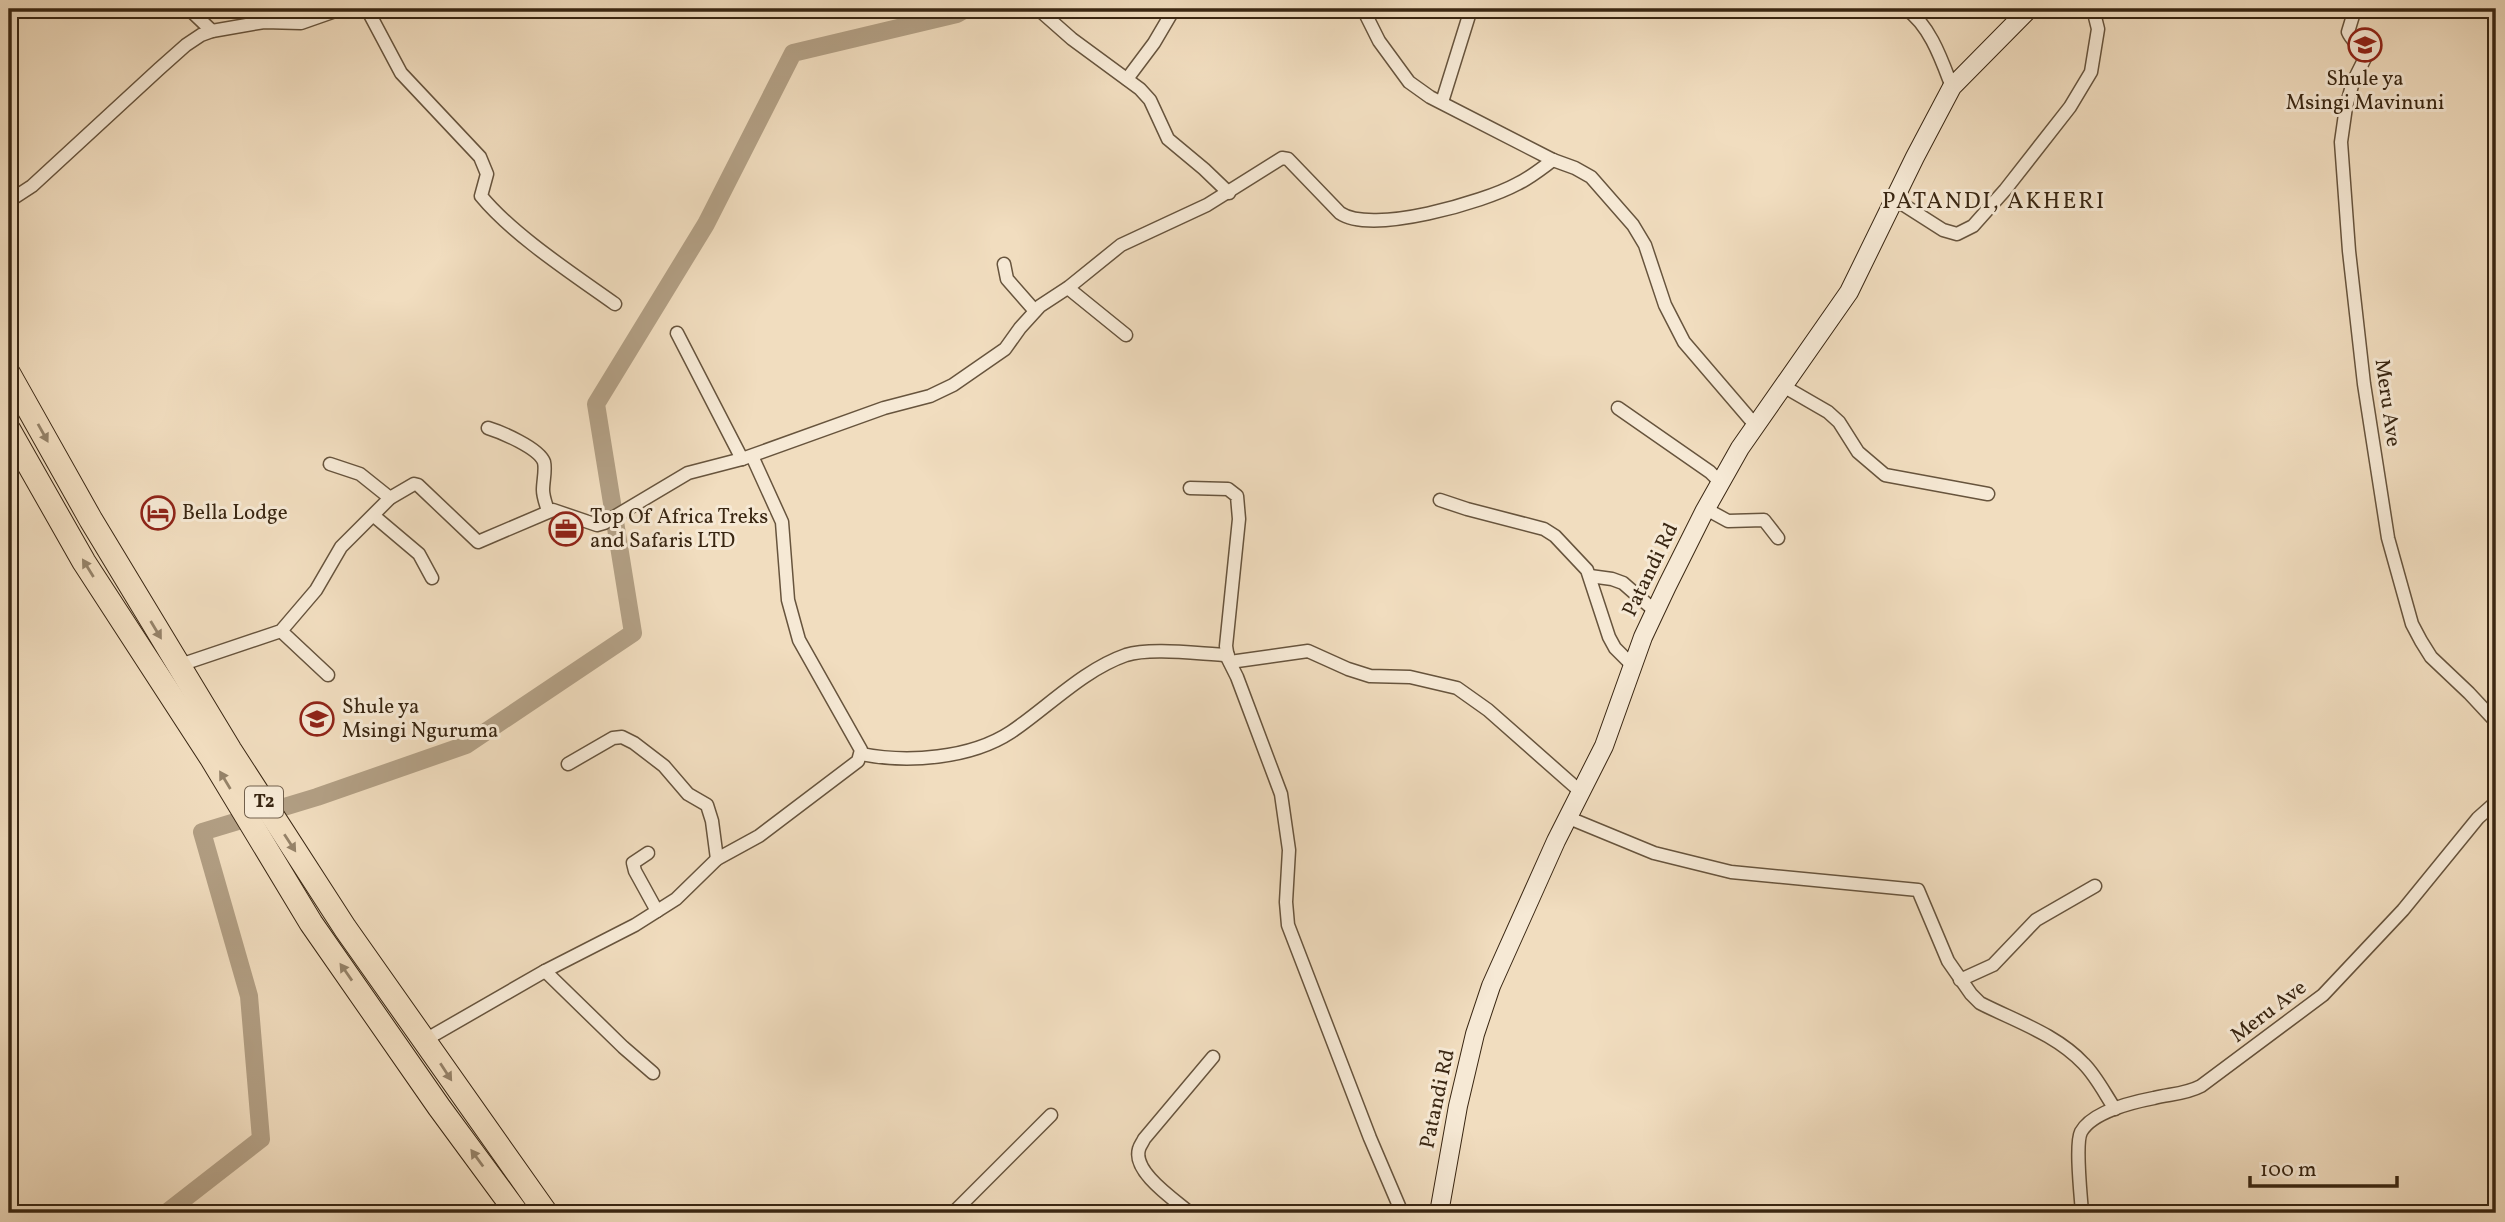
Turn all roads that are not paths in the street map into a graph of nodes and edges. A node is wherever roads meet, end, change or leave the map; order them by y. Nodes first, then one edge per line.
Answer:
1 (189, 9) edge
2 (341, 9) edge
3 (367, 9) edge
4 (1038, 9) edge
5 (1174, 9) edge
6 (1363, 9) edge
7 (1471, 9) edge
8 (1906, 9) edge
9 (2029, 9) edge
10 (2093, 9) edge
11 (2355, 9) edge
12 (212, 31) junction
13 (1127, 79) junction
14 (1952, 87) junction
15 (1441, 102) junction
16 (1553, 160) junction
17 (1229, 193) junction
18 (1896, 200) junction
19 (9, 201) edge
20 (1004, 264) dead end
21 (1068, 288) junction
22 (615, 304) dead end
23 (1035, 311) junction
24 (1020, 328) junction
25 (677, 334) dead end
26 (1126, 335) dead end
27 (1000, 338) dead end
28 (9, 374) edge
29 (1783, 386) junction
30 (1618, 408) dead end
31 (1756, 426) junction
32 (488, 428) dead end
33 (9, 430) edge
34 (747, 457) junction
35 (330, 464) dead end
36 (1721, 482) junction
37 (1190, 488) dead end
38 (1988, 495) dead end
39 (390, 498) junction
40 (1440, 500) dead end
41 (1706, 509) junction
42 (548, 512) junction
43 (374, 516) junction
44 (1778, 538) dead end
45 (1590, 576) junction
46 (432, 578) dead end
47 (1656, 611) junction
48 (281, 631) junction
49 (1229, 659) junction
50 (177, 666) junction
51 (1633, 666) junction
52 (328, 675) dead end
53 (2496, 722) edge
54 (860, 754) junction
55 (568, 764) dead end
56 (1582, 793) junction
57 (2496, 802) edge
58 (1569, 818) junction
59 (648, 853) dead end
60 (716, 859) junction
61 (2095, 886) dead end
62 (657, 911) junction
63 (545, 971) junction
64 (1960, 980) junction
65 (425, 1040) junction
66 (1213, 1057) dead end
67 (653, 1073) dead end
68 (2115, 1109) junction
69 (1051, 1115) dead end
70 (517, 1213) edge
71 (545, 1213) edge
72 (953, 1213) edge
73 (1190, 1213) edge
74 (1402, 1213) edge
75 (1439, 1213) edge
76 (2082, 1213) edge

1 - 12 street
2 - 12 street
3 - 22 street
4 - 13 street
5 - 13 street
6 - 15 street
7 - 15 street
8 - 14 street
9 - 14 street, Patandi Rd
10 - 18 street
11 - 53 street, Meru Ave
12 - 19 street
13 - 17 street
14 - 18 street, Patandi Rd
15 - 16 street
16 - 17 street
16 - 31 street
17 - 21 street
18 - 29 street, Patandi Rd
20 - 23 street
21 - 23 street
21 - 26 street
23 - 24 street
24 - 27 street
24 - 34 street
25 - 34 street
28 -> 50 highway, T2
29 - 31 street, Patandi Rd
29 - 38 street
30 - 36 street
31 - 36 street, Patandi Rd
32 - 42 street
70 -> 33 highway, T2
34 - 42 street
34 - 54 street
35 - 39 street
36 - 41 street, Patandi Rd
37 - 49 street
39 - 42 street
39 - 43 street
40 - 45 street
41 - 44 street
41 - 47 street, Patandi Rd
43 - 46 street
43 - 48 street
45 - 47 street
45 - 51 street
47 - 51 street, Patandi Rd
48 - 50 street
48 - 52 street
49 - 54 street
49 - 56 street
49 - 74 street
50 -> 65 highway, T2
51 - 56 street, Patandi Rd
54 - 60 street
55 - 60 street
56 - 58 street, Patandi Rd
57 - 68 street, Meru Ave
58 - 64 street
58 - 75 street, Patandi Rd
59 - 62 street
60 - 62 street
61 - 64 street
62 - 63 street
63 - 65 street
63 - 67 street
64 - 68 street
65 -> 71 highway, T2
66 - 73 street
68 - 76 street, Meru Ave
69 - 72 street

